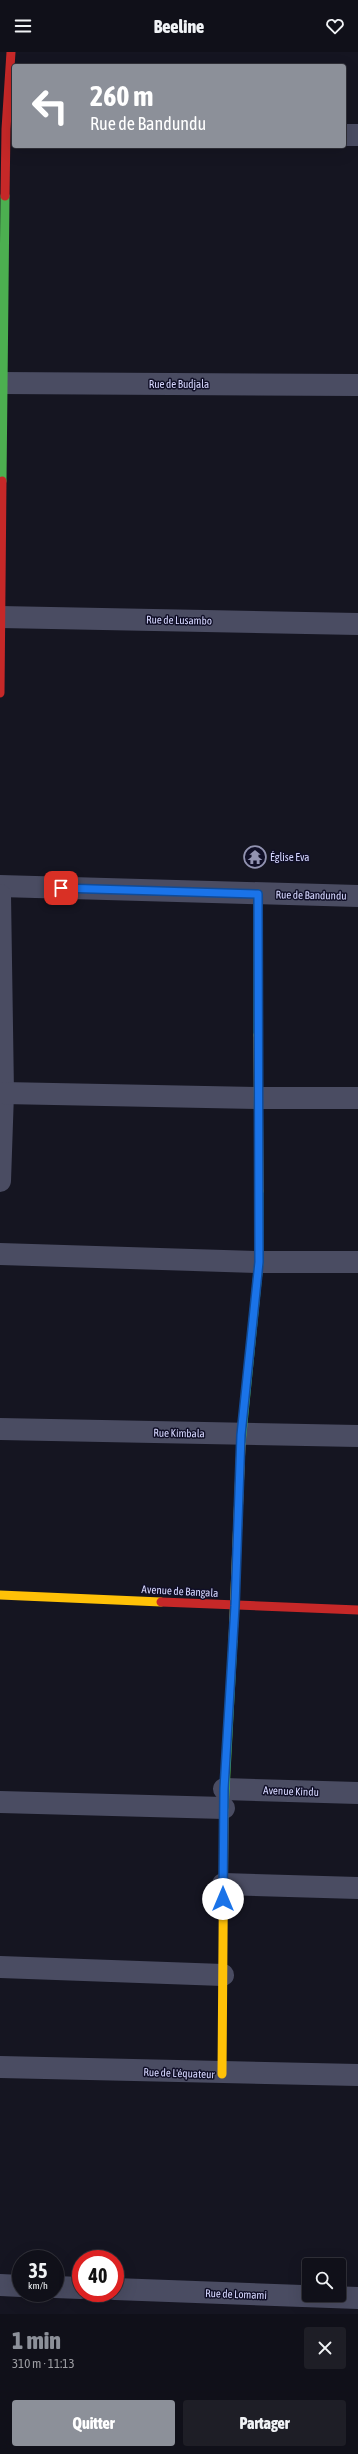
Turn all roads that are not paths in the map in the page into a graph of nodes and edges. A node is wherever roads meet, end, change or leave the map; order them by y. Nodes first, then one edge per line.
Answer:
1 (11, 52) edge
2 (7, 129) edge
3 (346, 134) edge
4 (358, 135) edge
5 (1, 383) edge
6 (358, 385) edge
7 (0, 617) edge
8 (358, 624) edge
9 (0, 693) edge
10 (0, 886) edge
11 (258, 894) junction
12 (0, 895) edge
13 (358, 896) edge
14 (3, 1092) junction
15 (259, 1098) junction
16 (358, 1098) edge
17 (0, 1181) edge
18 (0, 1254) edge
19 (259, 1262) junction
20 (358, 1262) edge
21 (0, 1429) edge
22 (241, 1435) junction
23 (358, 1436) edge
24 (0, 1595) edge
25 (235, 1606) junction
26 (358, 1610) edge
27 (358, 1793) edge
28 (224, 1799) junction
29 (0, 1802) edge
30 (223, 1884) junction
31 (358, 1888) edge
32 (0, 1967) edge
33 (223, 1975) junction
34 (0, 2067) edge
35 (222, 2074) junction
36 (358, 2075) edge
37 (0, 2285) edge
38 (12, 2286) edge
39 (124, 2289) edge
40 (358, 2298) edge

1 - 2 street
2 - 5 street
3 - 4 street
5 - 6 street, Rue de Budjala
5 - 7 street
7 - 8 street, Rue de Lusambo
7 - 9 street
10 - 11 street, Rue de Bandundu
11 - 13 street, Rue de Bandundu
11 - 15 street
12 - 14 street
14 - 15 street
14 - 17 street
15 - 16 street
15 - 19 street
18 - 19 street
19 - 20 street
19 - 22 street
21 - 22 street, Rue Kimbala
22 - 23 street, Rue Kimbala
22 - 25 street
24 - 25 street, Avenue de Bangala
25 - 26 street, Avenue de Bangala
25 - 28 street
27 - 28 street, Avenue Kindu
28 - 29 street, Avenue Kindu
28 - 30 street
30 - 31 street
30 - 33 street
32 - 33 street
33 - 35 street
34 - 35 street, Rue de L'équateur
35 - 36 street, Rue de L'équateur
37 - 38 street
39 - 40 street, Rue de Lomami

